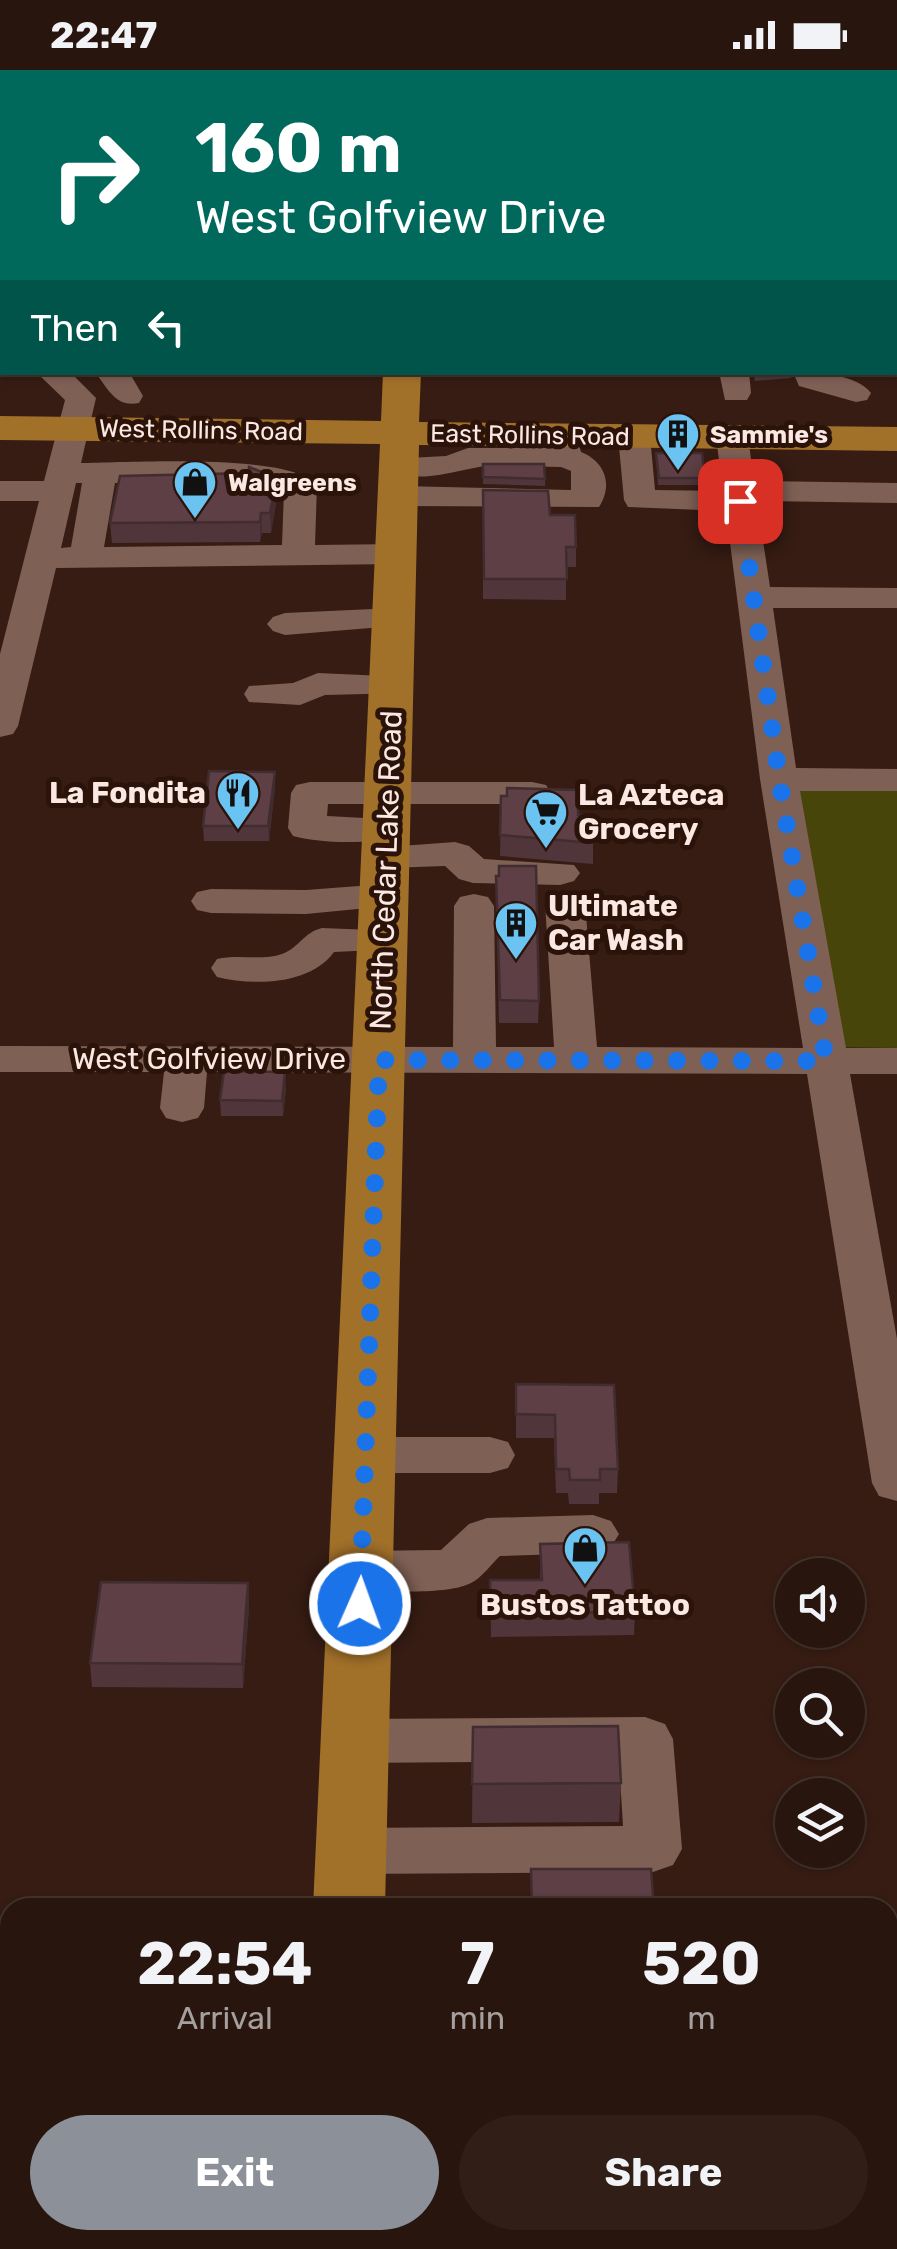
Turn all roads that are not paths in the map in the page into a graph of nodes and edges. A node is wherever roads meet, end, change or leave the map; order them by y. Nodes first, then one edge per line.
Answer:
1 (54, 375) edge
2 (403, 375) edge
3 (809, 375) edge
4 (856, 393) dead end
5 (0, 428) edge
6 (72, 428) junction
7 (634, 436) junction
8 (732, 437) junction
9 (897, 439) edge
10 (564, 446) junction
11 (438, 464) junction
12 (897, 471) edge
13 (100, 473) junction
14 (58, 482) junction
15 (796, 490) junction
16 (0, 491) edge
17 (897, 493) edge
18 (740, 499) junction
19 (897, 507) edge
20 (398, 554) junction
21 (298, 555) junction
22 (86, 557) junction
23 (40, 558) junction
24 (753, 597) junction
25 (897, 598) edge
26 (396, 618) junction
27 (284, 624) dead end
28 (393, 684) junction
29 (262, 694) dead end
30 (0, 726) edge
31 (779, 779) junction
32 (897, 780) edge
33 (457, 793) junction
34 (532, 793) edge
35 (456, 854) junction
36 (386, 863) junction
37 (211, 901) dead end
38 (474, 906) dead end
39 (232, 968) dead end
40 (0, 1058) edge
41 (187, 1059) junction
42 (379, 1060) junction
43 (475, 1060) junction
44 (576, 1060) junction
45 (826, 1061) junction
46 (897, 1061) edge
47 (182, 1108) dead end
48 (886, 1352) edge
49 (365, 1455) junction
50 (490, 1455) dead end
51 (897, 1483) edge
52 (593, 1534) dead end
53 (361, 1570) junction
54 (354, 1741) junction
55 (351, 1850) junction
56 (349, 1898) edge

1 - 6 street
2 - 11 main road, North Cedar Lake Road
3 - 4 street
5 - 6 main road, West Rollins Road
6 - 11 main road, West Rollins Road
6 - 14 street
7 - 8 main road, East Rollins Road
7 - 10 main road, East Rollins Road
7 - 18 street
8 - 9 main road, East Rollins Road
8 - 18 street
10 - 11 main road, East Rollins Road
10 - 11 street
11 - 20 main road, North Cedar Lake Road
12 - 15 street
13 - 14 street
13 - 21 street
13 - 22 street
14 - 16 street
14 - 23 street
15 - 17 street
15 - 18 street
18 - 19 street
18 - 24 street
20 - 21 street
20 - 26 main road, North Cedar Lake Road
21 - 22 street
22 - 23 street
23 - 30 street
24 - 25 street
24 - 31 street
26 - 27 street
26 - 28 main road, North Cedar Lake Road
28 - 29 street
28 - 36 main road, North Cedar Lake Road
31 - 32 street
31 - 45 street
33 - 34 street
33 - 35 street
33 - 36 street
35 - 36 street
35 - 44 street
36 - 37 street
36 - 39 street
36 - 42 main road, North Cedar Lake Road
38 - 43 street
40 - 41 street, West Golfview Drive
41 - 42 street, West Golfview Drive
41 - 47 street
42 - 43 street, West Golfview Drive
42 - 49 main road, North Cedar Lake Road
43 - 44 street, West Golfview Drive
44 - 45 street, West Golfview Drive
45 - 46 street, West Golfview Drive
45 - 48 street
48 - 51 street
49 - 50 street
49 - 53 main road, North Cedar Lake Road
52 - 53 street
53 - 54 main road, North Cedar Lake Road
54 - 55 main road, North Cedar Lake Road
54 - 55 street
55 - 56 main road, North Cedar Lake Road

